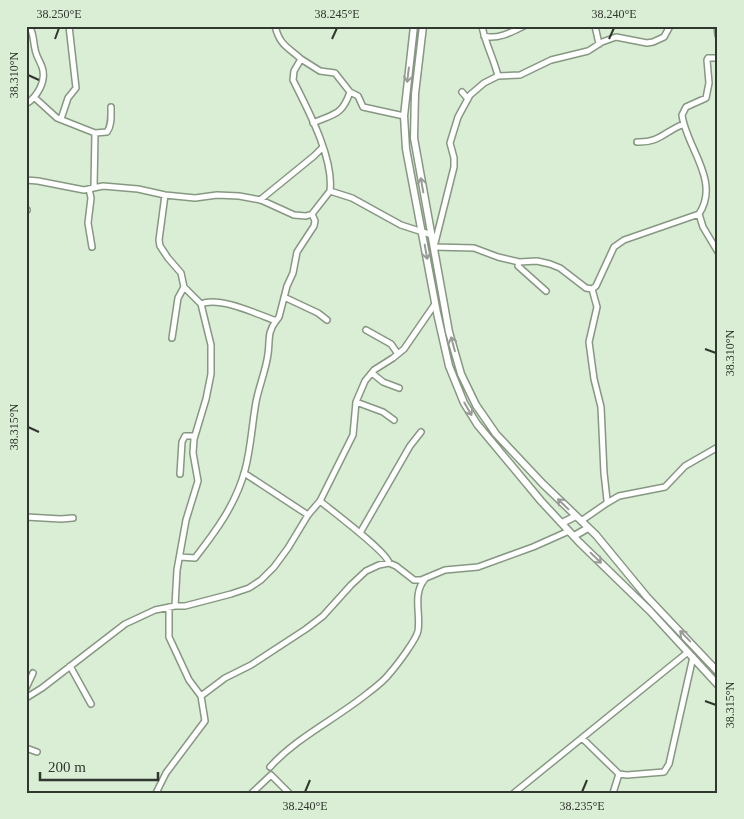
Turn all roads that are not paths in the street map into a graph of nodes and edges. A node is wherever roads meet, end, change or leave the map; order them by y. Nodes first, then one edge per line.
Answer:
1 (30, 26) edge
2 (69, 26) edge
3 (275, 26) edge
4 (414, 26) edge
5 (423, 26) edge
6 (482, 26) edge
7 (524, 26) edge
8 (595, 26) edge
9 (717, 26) edge
10 (668, 27) edge
11 (718, 35) edge
12 (484, 36) junction
13 (600, 44) junction
14 (718, 58) edge
15 (301, 60) junction
16 (498, 76) junction
17 (350, 92) junction
18 (462, 92) dead end
19 (35, 98) junction
20 (468, 99) junction
21 (26, 104) edge
22 (111, 107) dead end
23 (404, 116) junction
24 (61, 119) junction
25 (313, 123) junction
26 (684, 124) junction
27 (95, 133) junction
28 (637, 142) dead end
29 (323, 147) junction
30 (26, 180) edge
31 (92, 188) junction
32 (330, 191) junction
33 (165, 195) junction
34 (260, 200) junction
35 (312, 214) junction
36 (699, 214) junction
37 (422, 233) junction
38 (432, 236) junction
39 (92, 248) dead end
40 (434, 248) junction
41 (718, 252) edge
42 (519, 262) junction
43 (184, 287) junction
44 (592, 289) junction
45 (546, 291) dead end
46 (284, 297) junction
47 (201, 304) junction
48 (435, 304) junction
49 (327, 320) dead end
50 (276, 321) junction
51 (366, 330) dead end
52 (172, 338) dead end
53 (398, 354) junction
54 (372, 373) junction
55 (399, 388) dead end
56 (356, 402) junction
57 (394, 420) dead end
58 (421, 432) dead end
59 (195, 436) junction
60 (718, 447) edge
61 (244, 473) junction
62 (180, 474) dead end
63 (320, 502) junction
64 (607, 503) junction
65 (308, 515) junction
66 (26, 517) edge
67 (73, 518) dead end
68 (579, 518) junction
69 (562, 523) junction
70 (588, 528) junction
71 (360, 533) junction
72 (572, 534) junction
73 (180, 557) junction
74 (389, 564) junction
75 (425, 579) junction
76 (172, 606) junction
77 (691, 655) junction
78 (70, 666) junction
79 (718, 672) edge
80 (30, 673) edge
81 (718, 685) edge
82 (26, 688) edge
83 (201, 696) junction
84 (26, 698) edge
85 (91, 704) dead end
86 (582, 738) junction
87 (26, 748) edge
88 (37, 752) dead end
89 (270, 767) dead end
90 (620, 774) junction
91 (156, 793) edge
92 (252, 793) edge
93 (289, 793) edge
94 (514, 793) edge
95 (613, 793) edge

1 - 19 street
2 - 24 street
3 - 15 street
4 -> 23 main road
38 -> 5 main road
6 - 12 street
7 - 12 street
8 - 13 street
9 - 11 street
10 - 13 street
12 - 16 street
13 - 16 street
14 - 26 street
15 - 17 street
15 - 25 street
16 - 20 street
17 - 23 street
17 - 25 street
18 - 20 street
19 - 21 street
19 - 24 street
20 - 40 street
22 - 27 street
23 - 37 main road
24 - 27 street
25 - 29 street
26 - 28 street
26 - 36 street
27 - 31 street
29 - 32 street
29 - 34 street
30 - 31 street
31 - 33 street
31 - 39 street
32 - 35 street
32 - 37 street
33 - 34 street
33 - 43 street
34 - 35 street
35 - 46 street
36 - 41 street
36 - 44 street
37 - 38 street
37 -> 48 main road
38 - 40 main road
40 - 42 street
68 -> 40 main road
42 - 44 street
42 - 45 street
43 - 47 street
43 - 52 street
44 - 64 street
46 - 49 street
46 - 50 street
47 - 50 street
47 - 59 street
48 - 53 street
48 -> 69 main road
50 - 61 street
51 - 53 street
53 - 54 street
54 - 55 street
54 - 56 street
56 - 57 street
56 - 63 street
58 - 71 street
59 - 62 street
59 - 73 street
60 - 64 street
61 - 65 street
61 - 73 street
63 - 65 street
63 - 71 street
64 - 68 street
65 - 76 street
66 - 67 street
68 - 69 main road
68 - 70 main road
69 - 72 main road
70 - 72 main road
79 -> 70 main road
71 - 74 street
72 - 75 street
72 -> 77 main road
73 - 76 street
74 - 75 street
74 - 83 street
75 - 89 street
76 - 78 street
76 - 83 street
77 - 81 main road
77 - 86 street
77 - 90 street
78 - 84 street
78 - 85 street
80 - 82 street
83 - 91 street
86 - 90 street
86 - 94 street
87 - 88 street
90 - 95 street
92 - 93 street

